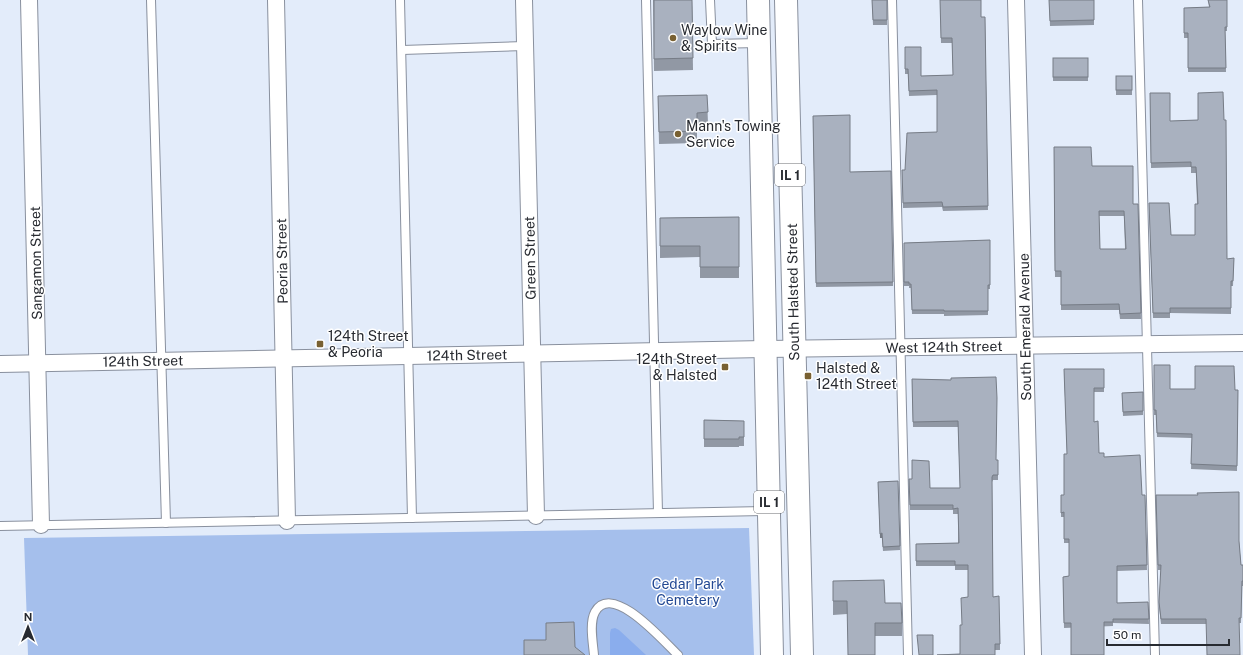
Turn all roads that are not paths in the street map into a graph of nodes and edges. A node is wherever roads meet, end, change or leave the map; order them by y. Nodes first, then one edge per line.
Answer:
1 (29, 0) edge
2 (151, 0) edge
3 (276, 0) edge
4 (400, 0) edge
5 (524, 0) edge
6 (646, 0) edge
7 (710, 0) edge
8 (758, 0) edge
9 (786, 0) edge
10 (892, 0) edge
11 (1016, 0) edge
12 (1138, 0) edge
13 (759, 43) junction
14 (525, 46) junction
15 (402, 50) junction
16 (1243, 343) edge
17 (1147, 344) junction
18 (1025, 346) junction
19 (900, 348) junction
20 (766, 349) junction
21 (794, 349) junction
22 (654, 352) junction
23 (532, 354) junction
24 (409, 356) junction
25 (284, 358) junction
26 (162, 361) junction
27 (38, 363) junction
28 (0, 364) edge
29 (769, 512) junction
30 (658, 513) junction
31 (536, 516) junction
32 (412, 518) junction
33 (287, 521) junction
34 (166, 523) junction
35 (41, 525) junction
36 (0, 526) edge
37 (594, 655) edge
38 (678, 655) edge
39 (772, 655) edge
40 (802, 655) edge
41 (908, 655) edge
42 (1033, 655) edge
43 (1155, 655) edge

1 - 27 street, Sangamon Street
2 - 26 lane
3 - 25 street, Peoria Street
4 - 15 lane
5 - 14 street, Green Street
6 - 22 lane
7 - 13 lane
8 - 13 main road, South Halsted Street / IL 1
9 - 21 main road, South Halsted Street / IL 1
10 - 19 lane
11 - 18 street, South Emerald Avenue
12 - 17 lane
13 - 20 main road, South Halsted Street / IL 1
14 - 15 lane
14 - 23 street, Green Street
15 - 24 lane
16 - 17 street, West 124th Street
17 - 18 street, West 124th Street
17 - 43 lane
18 - 19 street, West 124th Street
18 - 42 street, South Emerald Avenue
19 - 21 street, West 124th Street
19 - 41 lane
20 - 21 street, West 124th Street
20 - 22 street, 124th Street
20 - 29 main road, South Halsted Street / IL 1
21 - 40 main road, South Halsted Street / IL 1
22 - 23 street, 124th Street
22 - 30 lane
23 - 24 street, 124th Street
23 - 31 street, Green Street
24 - 25 street, 124th Street
24 - 32 lane
25 - 26 street, 124th Street
25 - 33 street, Peoria Street
26 - 27 street, 124th Street
26 - 34 lane
27 - 28 street, 124th Street
27 - 35 street, Sangamon Street
29 - 30 lane
29 - 39 main road, South Halsted Street / IL 1
30 - 31 lane
31 - 32 lane
32 - 33 lane
33 - 34 lane
34 - 35 lane
35 - 36 lane
37 - 38 lane

